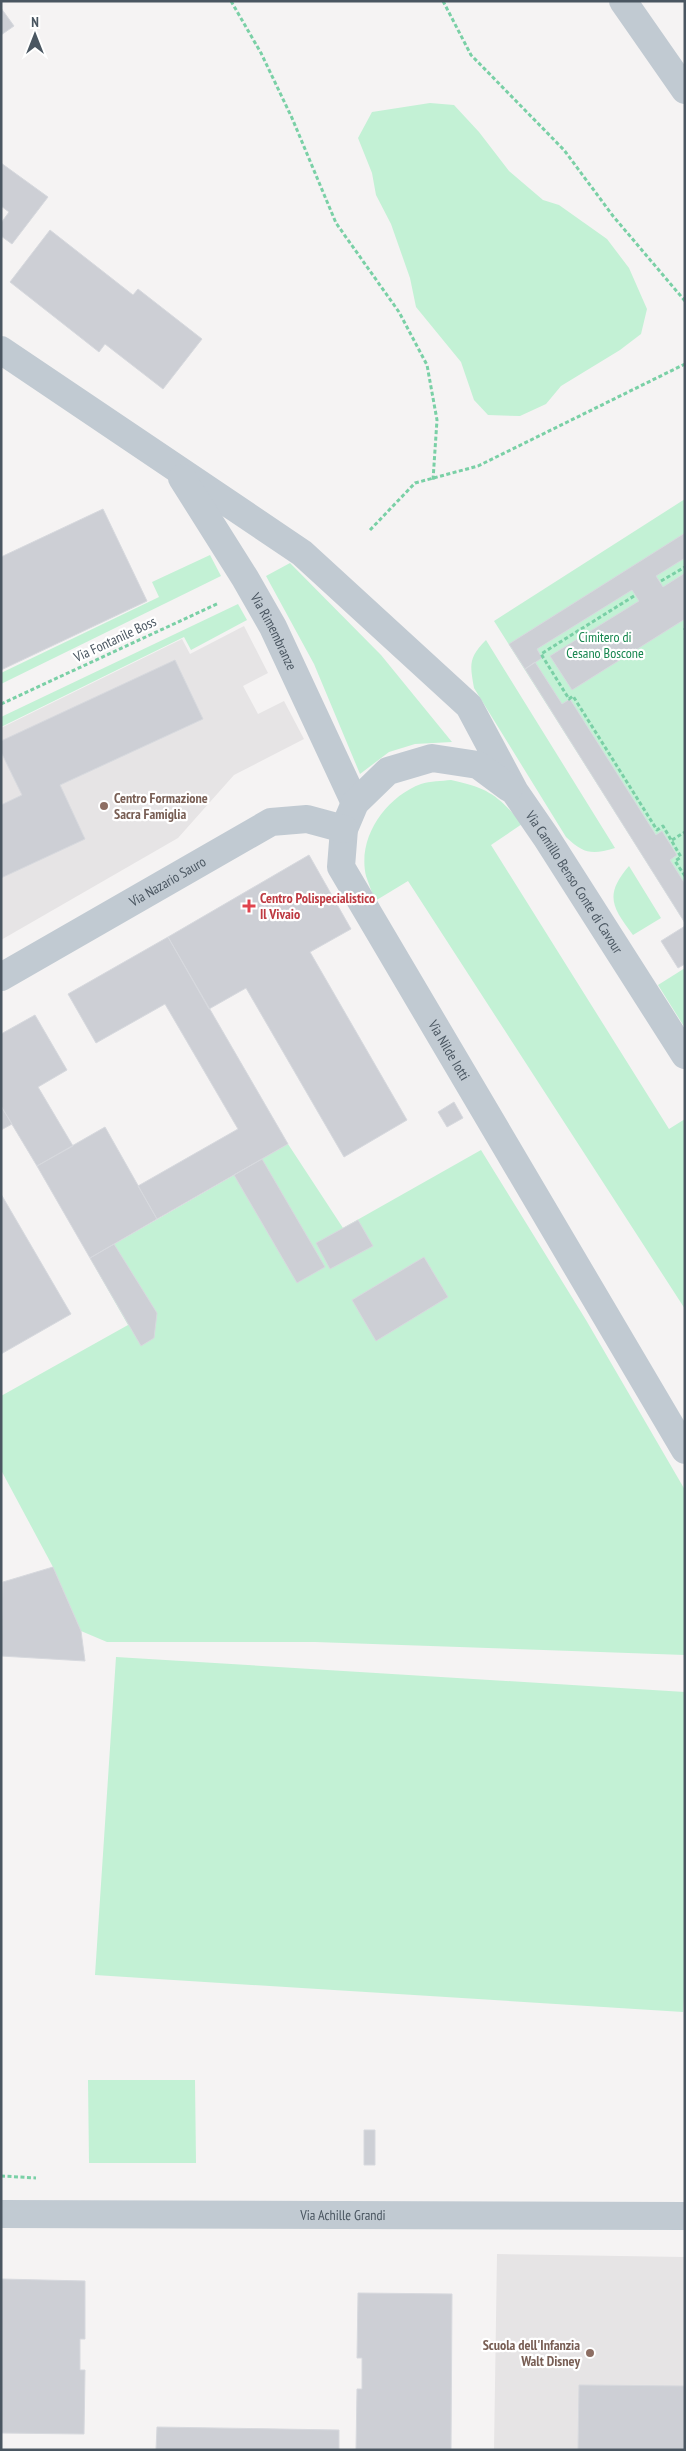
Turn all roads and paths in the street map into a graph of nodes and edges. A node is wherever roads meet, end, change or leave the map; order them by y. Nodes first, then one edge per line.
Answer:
1 (232, 1) edge
2 (443, 1) edge
3 (623, 1) edge
4 (685, 90) edge
5 (685, 301) edge
6 (1, 350) edge
7 (685, 364) edge
8 (176, 469) junction
9 (433, 480) junction
10 (370, 530) dead end
11 (685, 566) edge
12 (661, 581) dead end
13 (634, 596) dead end
14 (221, 602) dead end
15 (1, 704) edge
16 (469, 706) joint
17 (514, 792) junction
18 (355, 803) junction
19 (344, 829) junction
20 (685, 832) edge
21 (672, 840) junction
22 (685, 876) edge
23 (1, 977) edge
24 (685, 1056) edge
25 (685, 1450) edge
26 (1, 2214) edge
27 (685, 2216) edge

1 - 9 path
2 - 5 path
3 - 4 street
6 - 8 street, Via Rimembranze
7 - 9 path
8 - 16 street, Via Rimembranze
8 - 18 street, Via Rimembranze
9 - 10 path
11 - 12 path
13 - 21 path
14 - 15 path, Via Fontanile Boss
16 - 17 street, Via Camillo Benso Conte di Cavour
17 - 18 street, Via Nilde Iotti
17 - 24 street, Via Camillo Benso Conte di Cavour
18 - 19 street, Via Nilde Iotti
19 - 23 street, Via Nazario Sauro
19 - 25 street, Via Nilde Iotti
20 - 21 path
21 - 22 path
26 - 27 street, Via Achille Grandi

